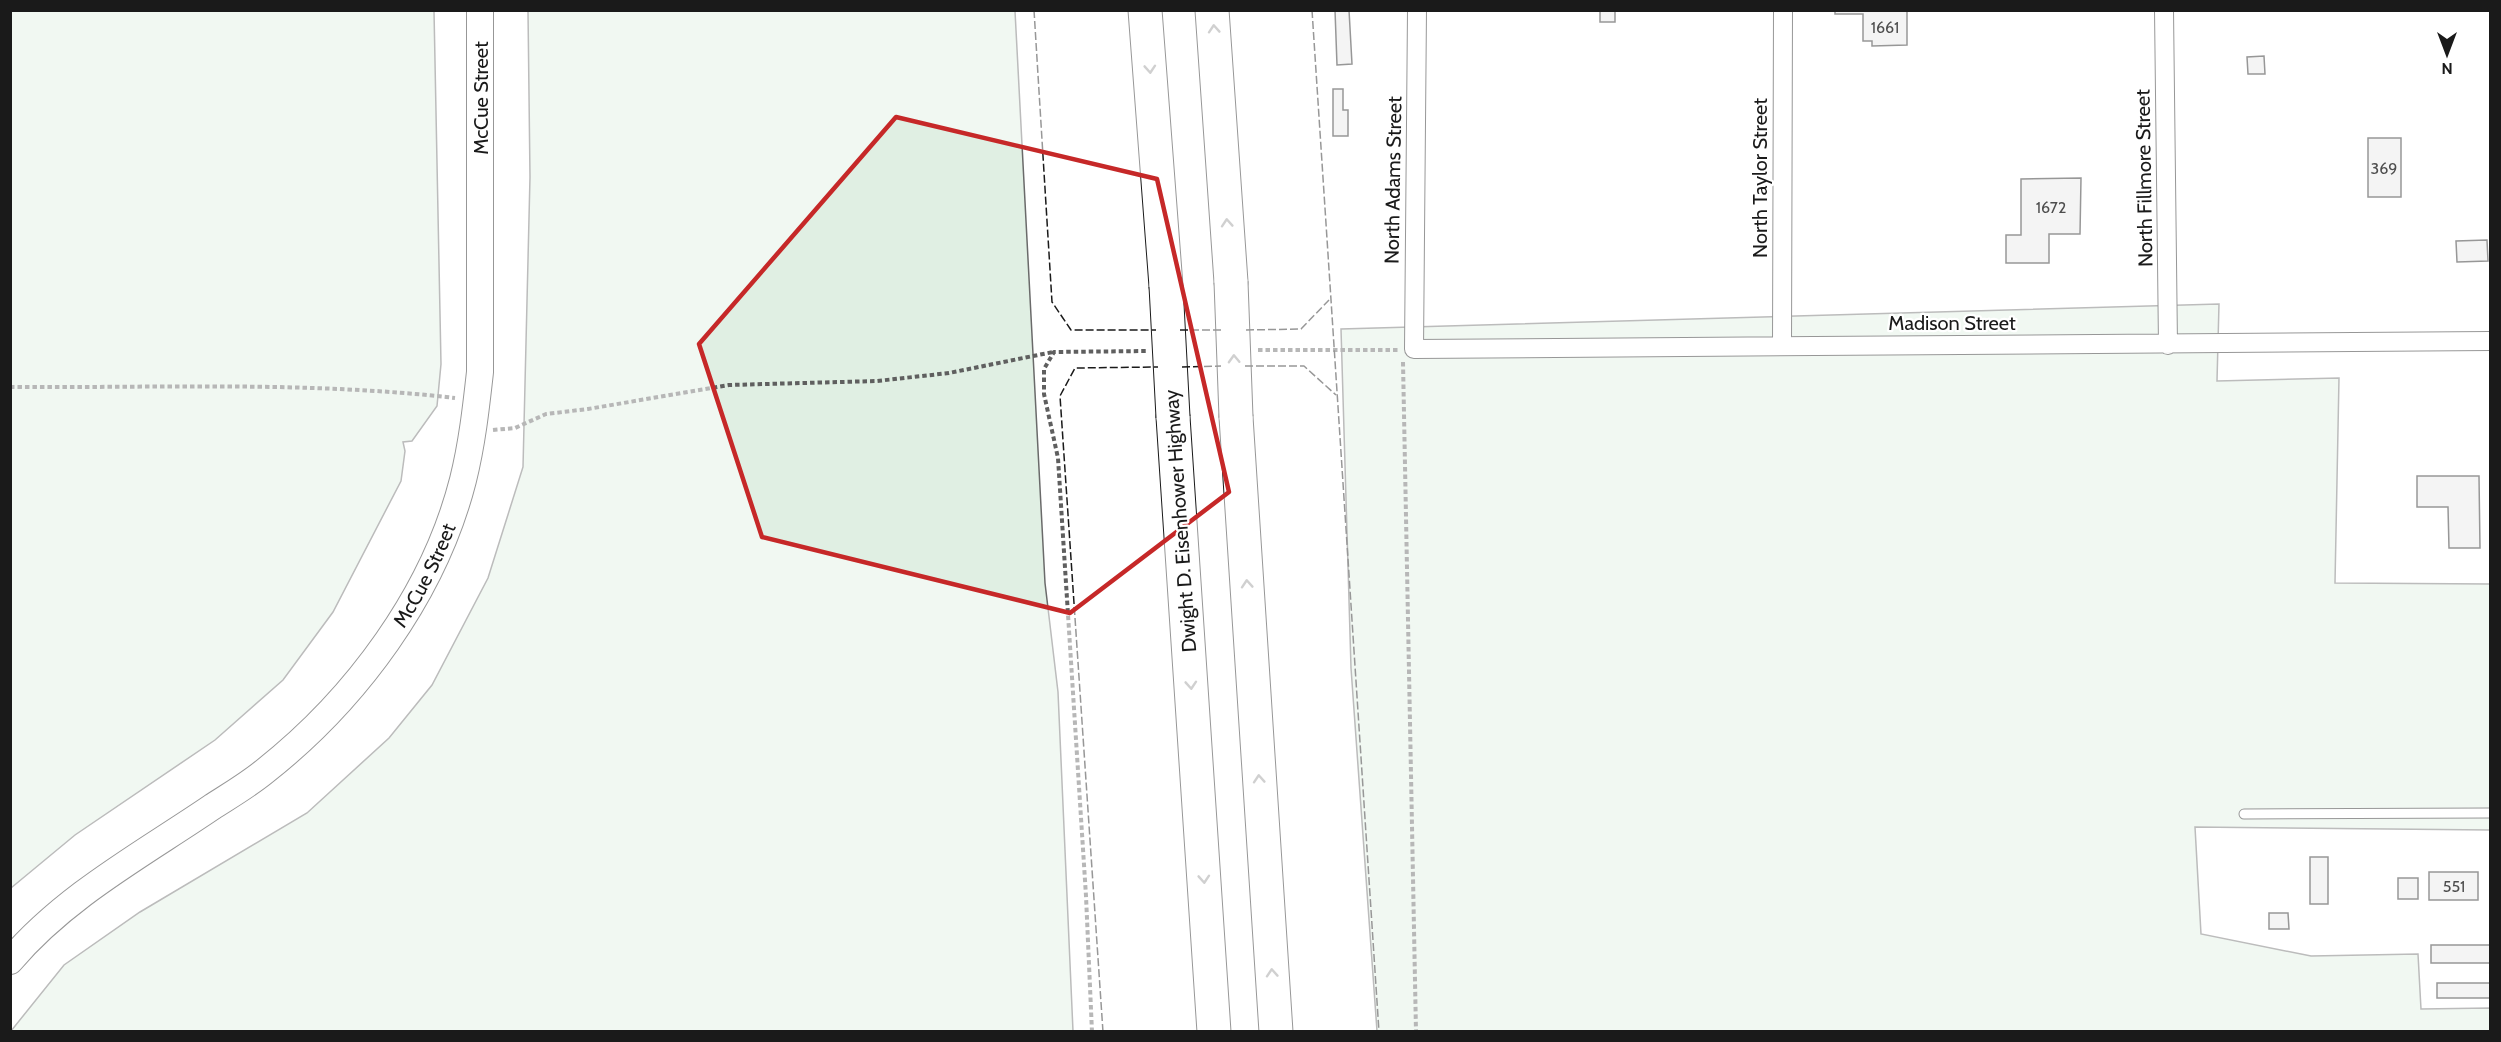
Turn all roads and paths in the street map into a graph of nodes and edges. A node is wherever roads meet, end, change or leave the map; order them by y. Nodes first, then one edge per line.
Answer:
1 (480, 10) edge
2 (1145, 10) edge
3 (1212, 10) edge
4 (1417, 10) edge
5 (1783, 10) edge
6 (2164, 10) edge
7 (2490, 341) edge
8 (2168, 345) junction
9 (1782, 346) junction
10 (1414, 349) joint
11 (1148, 351) dead end
12 (1252, 351) dead end
13 (1054, 352) junction
14 (10, 387) edge
15 (477, 400) junction
16 (473, 431) junction
17 (2490, 813) edge
18 (2244, 814) dead end
19 (10, 961) edge
20 (1092, 1032) edge
21 (1214, 1032) edge
22 (1276, 1032) edge
23 (1416, 1032) edge

1 - 15 main road, McCue Street
2 -> 21 highway, Dwight D. Eisenhower Highway, bridge
22 -> 3 highway, bridge
4 - 10 street, North Adams Street
5 - 9 street, North Taylor Street
6 - 8 street, North Fillmore Street
7 - 8 street, Madison Street
8 - 9 street, Madison Street
9 - 10 street, Madison Street
11 - 13 path
12 - 23 path
13 - 16 path
13 - 20 path
14 - 15 path
15 - 16 main road, McCue Street
16 - 19 main road, McCue Street
17 - 18 lane

